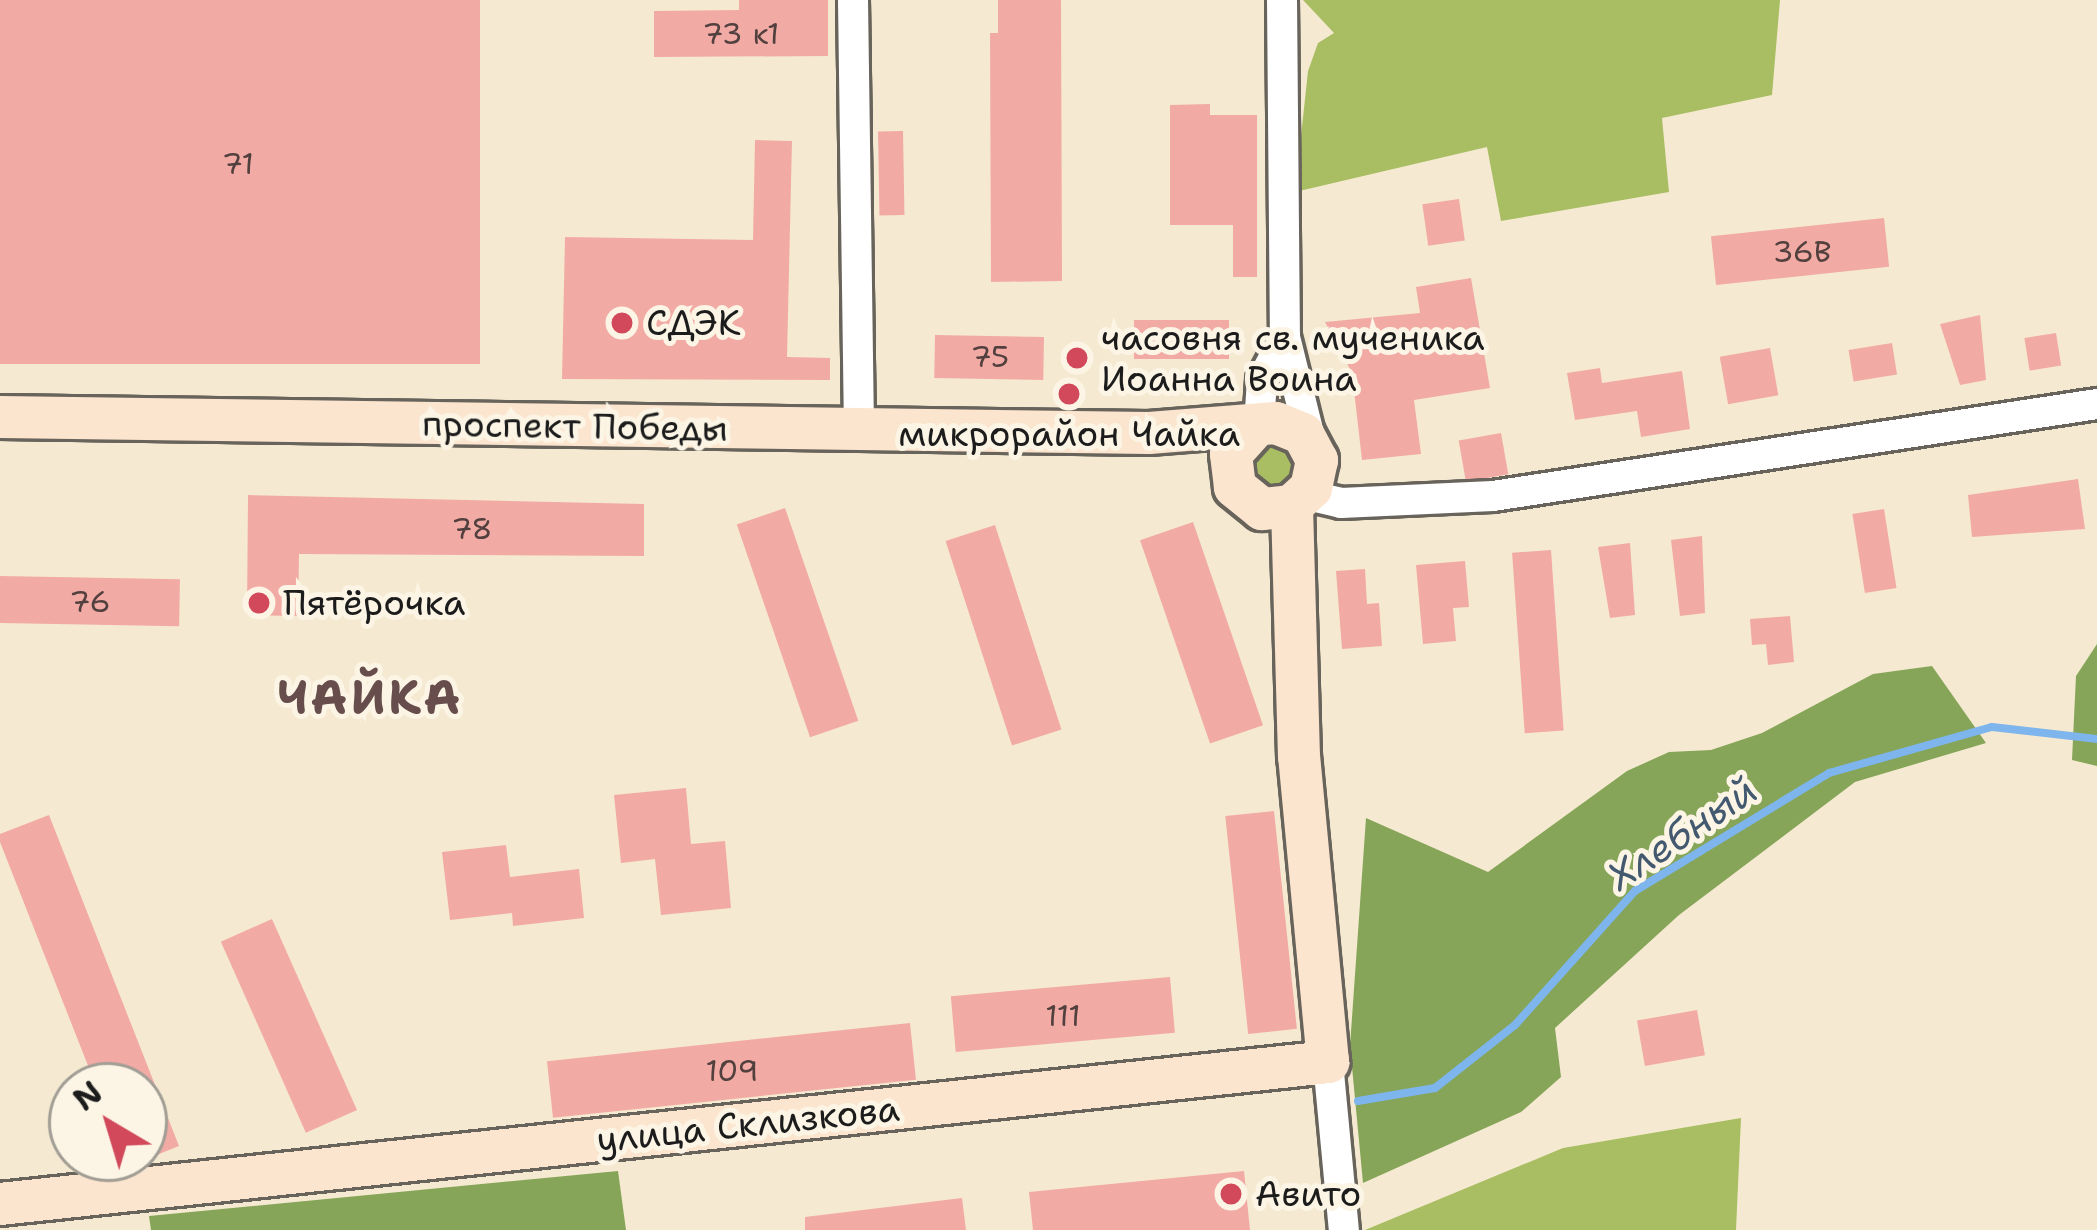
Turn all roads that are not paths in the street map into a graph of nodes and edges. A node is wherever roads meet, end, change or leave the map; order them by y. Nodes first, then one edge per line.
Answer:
1 (853, 0) edge
2 (1282, 0) edge
3 (1286, 337) junction
4 (2097, 404) edge
5 (0, 417) edge
6 (1257, 426) junction
7 (859, 431) junction
8 (1149, 433) junction
9 (1312, 446) junction
10 (1238, 492) junction
11 (1299, 500) junction
12 (1294, 592) junction
13 (1328, 1062) junction
14 (0, 1204) edge
15 (1344, 1230) edge

1 - 7 street
2 - 3 street
3 - 6 street
3 - 9 street
4 - 11 street
5 - 7 street, проспект Победы
6 - 8 street, проспект Победы
6 - 9 street, проспект Победы
6 - 10 street
7 - 8 street, проспект Победы
8 - 10 street
9 - 11 street
10 - 11 street
10 - 12 street
11 - 12 street
12 - 13 street
13 - 14 street, улица Склизкова
13 - 15 street

